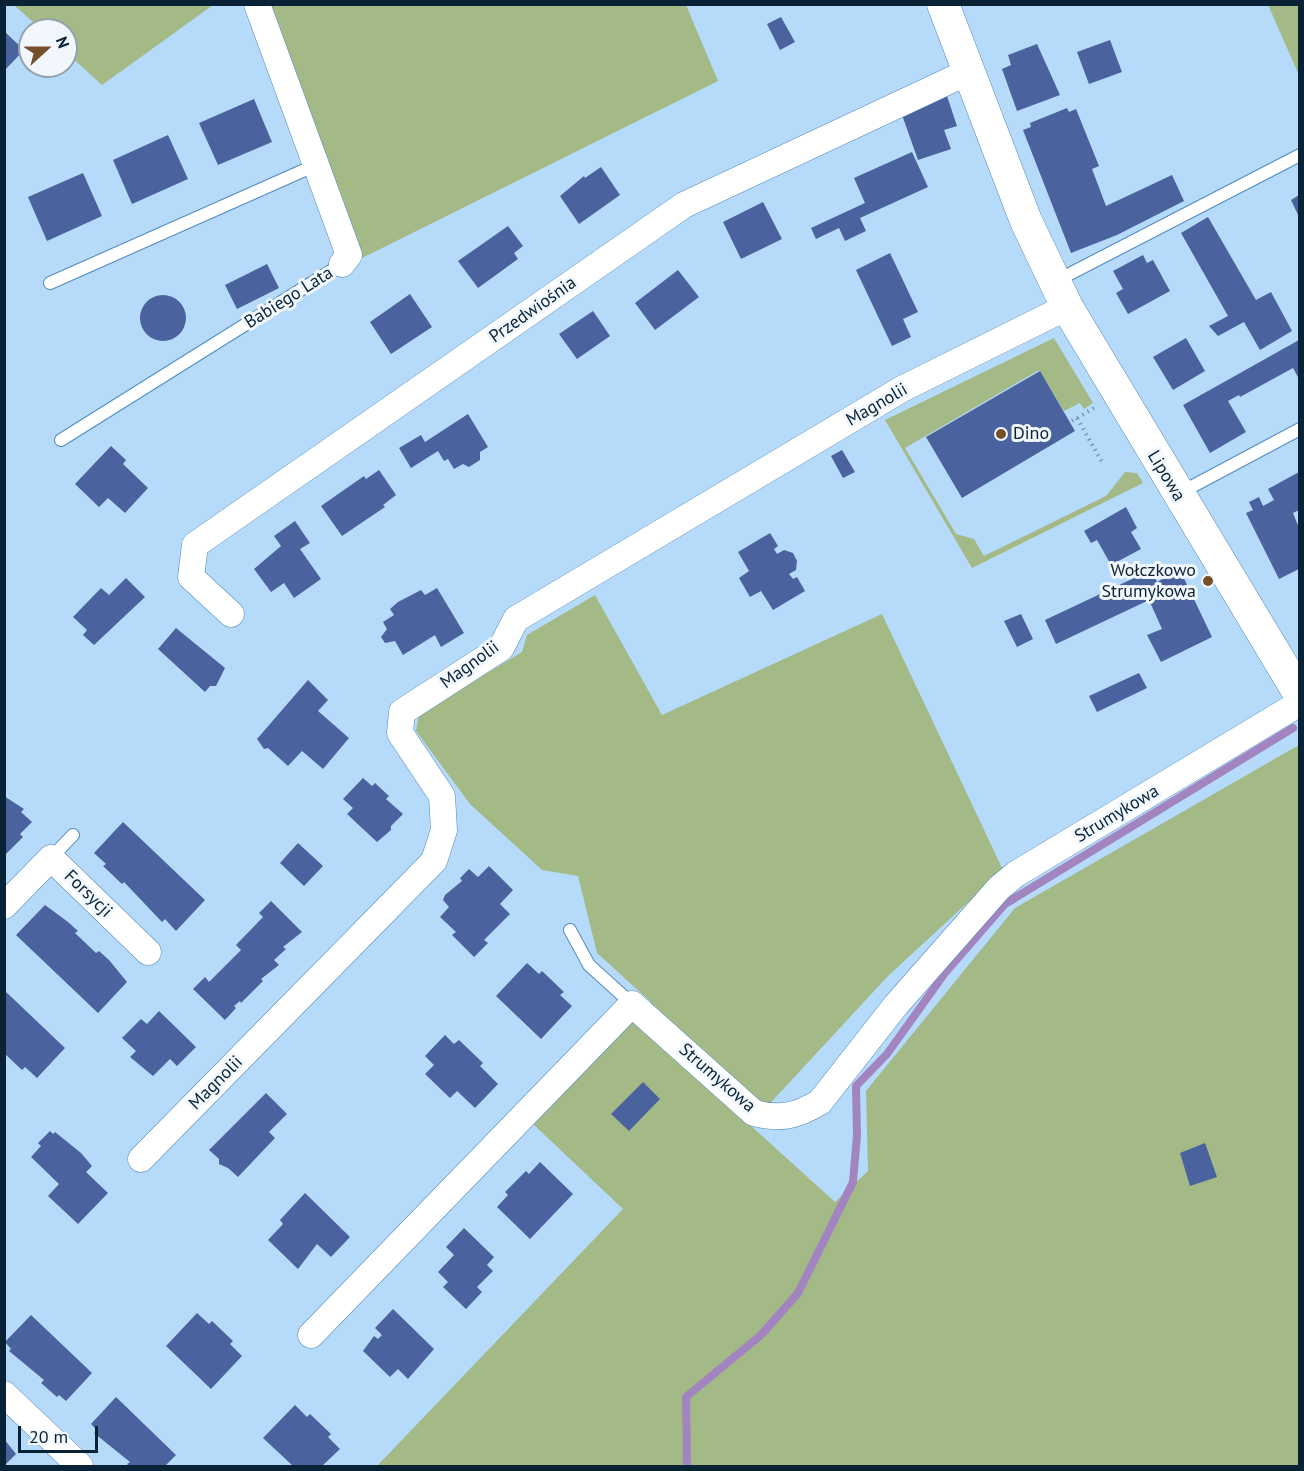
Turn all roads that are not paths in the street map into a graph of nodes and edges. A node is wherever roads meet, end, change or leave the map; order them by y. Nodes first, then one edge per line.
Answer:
1 (257, 4) edge
2 (943, 4) edge
3 (968, 72) junction
4 (1299, 155) edge
5 (316, 165) junction
6 (342, 264) joint
7 (50, 283) dead end
8 (1061, 294) junction
9 (1299, 429) edge
10 (61, 440) dead end
11 (1177, 494) junction
12 (231, 615) dead end
13 (1291, 664) edge
14 (1299, 695) edge
15 (1299, 703) edge
16 (73, 835) dead end
17 (51, 858) junction
18 (4, 906) edge
19 (570, 930) dead end
20 (148, 952) dead end
21 (632, 1004) junction
22 (141, 1159) dead end
23 (311, 1335) dead end
24 (4, 1394) edge
25 (80, 1467) edge

1 - 5 street, Babiego Lata
2 - 3 street, Lipowa
3 - 8 street, Lipowa
3 - 12 street, Przedwiośnia
4 - 8 lane
5 - 6 street, Babiego Lata
5 - 7 lane
6 - 10 lane, Babiego Lata
8 - 11 street, Lipowa
8 - 22 street, Magnolii
9 - 11 lane
11 - 13 street, Lipowa
13 - 14 street, Lipowa
15 - 21 street, Strumykowa
16 - 17 lane
17 - 18 street, Forsycji
17 - 20 street, Forsycji
19 - 21 lane
21 - 23 street
24 - 25 street

